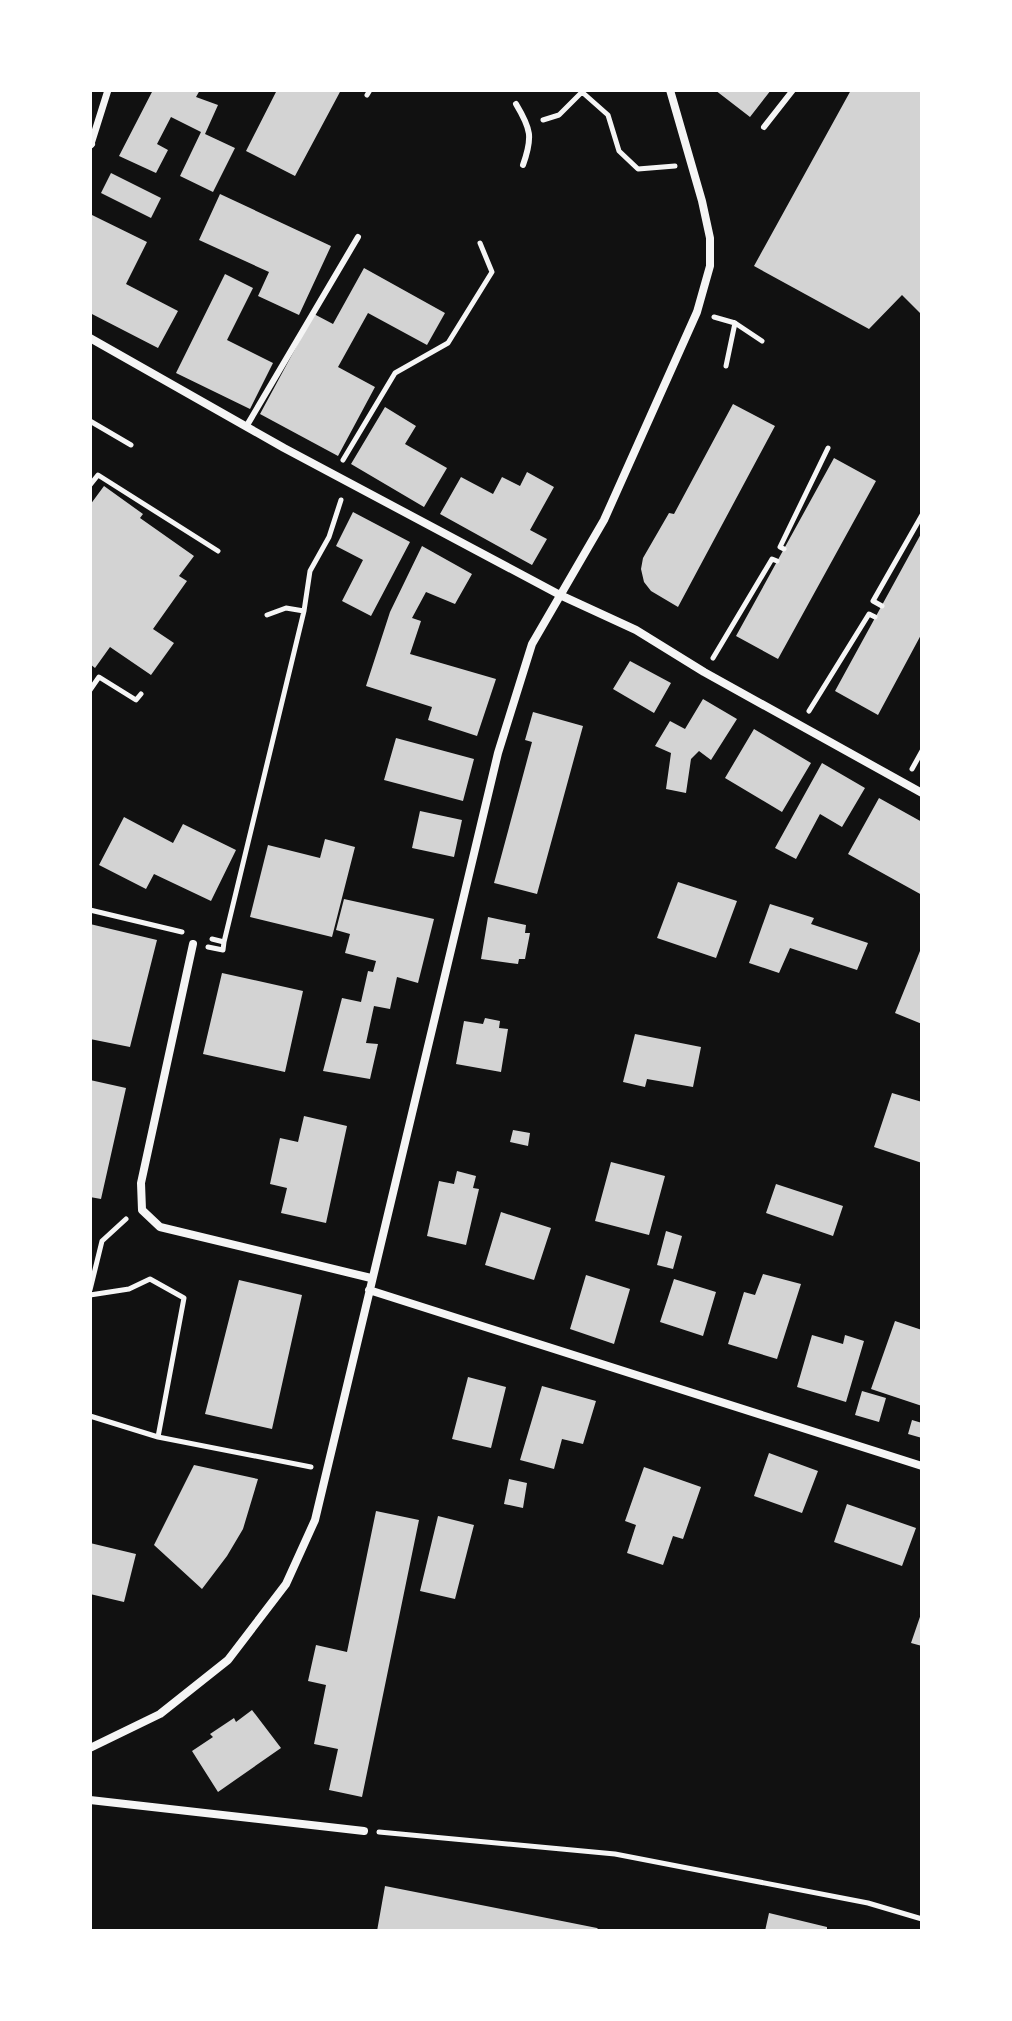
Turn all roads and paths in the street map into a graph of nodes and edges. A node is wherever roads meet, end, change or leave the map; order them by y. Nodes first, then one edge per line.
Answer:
1 (108, 90) edge
2 (670, 90) edge
3 (793, 90) edge
4 (583, 91) edge
5 (516, 104) dead end
6 (528, 125) junction
7 (764, 127) dead end
8 (90, 144) edge
9 (523, 165) dead end
10 (692, 165) junction
11 (358, 237) dead end
12 (480, 243) dead end
13 (697, 312) junction
14 (735, 323) junction
15 (90, 338) edge
16 (762, 341) dead end
17 (726, 366) dead end
18 (90, 421) edge
19 (246, 427) junction
20 (131, 445) dead end
21 (828, 448) dead end
22 (334, 474) junction
23 (346, 481) junction
24 (90, 485) edge
25 (922, 515) edge
26 (784, 549) dead end
27 (218, 551) dead end
28 (777, 561) dead end
29 (560, 595) junction
30 (882, 606) dead end
31 (304, 611) junction
32 (267, 615) dead end
33 (875, 617) dead end
34 (704, 672) junction
35 (90, 690) edge
36 (141, 694) dead end
37 (800, 726) junction
38 (922, 793) edge
39 (90, 910) edge
40 (209, 939) dead end
41 (194, 940) joint
42 (120, 1222) dead end
43 (371, 1278) junction
44 (369, 1290) junction
45 (90, 1292) edge
46 (90, 1416) edge
47 (158, 1437) junction
48 (922, 1466) edge
49 (328, 1470) junction
50 (90, 1748) edge
51 (90, 1800) edge
52 (364, 1831) joint
53 (922, 1919) edge

1 - 8 street
2 - 10 street
3 - 7 lane
4 - 6 path
4 - 10 path
5 - 6 lane
6 - 9 lane
10 - 13 street
11 - 19 lane
12 - 22 path
13 - 14 path
13 - 29 street
14 - 16 path
14 - 17 path
15 - 19 street
18 - 20 path
19 - 22 street
21 - 26 path
22 - 23 street
23 - 29 street
23 - 31 path
24 - 27 path
25 - 30 path
28 - 34 path
29 - 34 street
29 - 43 street
31 - 32 path
31 - 40 path
33 - 37 path
34 - 37 street
35 - 36 path
37 - 38 street
39 - 41 path
41 - 43 street
42 - 45 path
43 - 44 street
44 - 48 street
44 - 49 street
45 - 47 path
46 - 47 path
47 - 49 path
49 - 50 street
51 - 52 street
52 - 53 path

